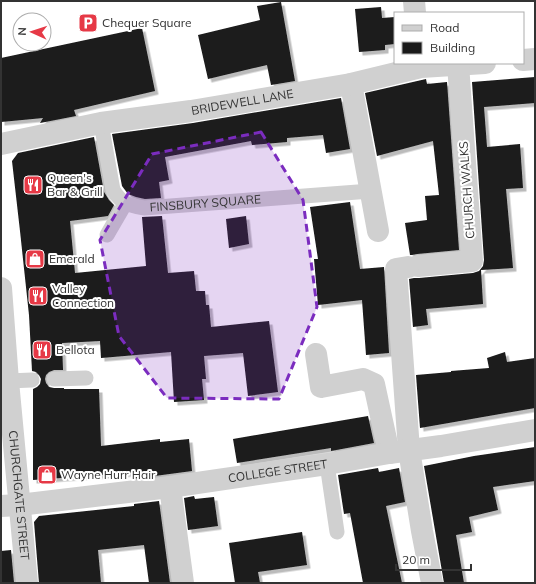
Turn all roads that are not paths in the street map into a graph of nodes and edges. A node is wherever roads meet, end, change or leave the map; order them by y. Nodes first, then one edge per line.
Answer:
1 (414, 1) edge
2 (415, 12) edge
3 (535, 59) edge
4 (524, 60) edge
5 (458, 64) joint
6 (420, 65) edge
7 (351, 84) junction
8 (101, 123) junction
9 (1, 144) edge
10 (371, 191) junction
11 (125, 204) junction
12 (378, 231) dead end
13 (107, 235) dead end
14 (1, 288) edge
15 (316, 354) dead end
16 (4, 360) edge
17 (86, 378) dead end
18 (54, 379) dead end
19 (32, 380) dead end
20 (8, 381) junction
21 (535, 430) edge
22 (399, 452) junction
23 (327, 464) junction
24 (170, 487) junction
25 (10, 505) edge
26 (337, 532) dead end
27 (27, 583) edge
28 (183, 583) edge
29 (432, 583) edge

1 - 2 street
3 - 4 street
5 - 6 street, BRIDEWELL LANE
5 - 22 street, CHURCH WALKS
6 - 7 street, BRIDEWELL LANE
7 - 8 street, BRIDEWELL LANE
7 - 10 street
8 - 9 street, BRIDEWELL LANE
8 - 11 lane
10 - 11 lane, FINSBURY SQUARE
10 - 12 street
11 - 13 lane
14 - 16 street, CHURCHGATE STREET
15 - 22 street
16 - 20 street, CHURCHGATE STREET
17 - 18 lane
19 - 20 lane
20 - 25 street, CHURCHGATE STREET
21 - 22 street, COLLEGE STREET
22 - 23 street, COLLEGE STREET
22 - 29 street
23 - 24 street, COLLEGE STREET
23 - 26 lane
24 - 25 street, COLLEGE STREET
24 - 28 street
25 - 27 street, CHURCHGATE STREET

